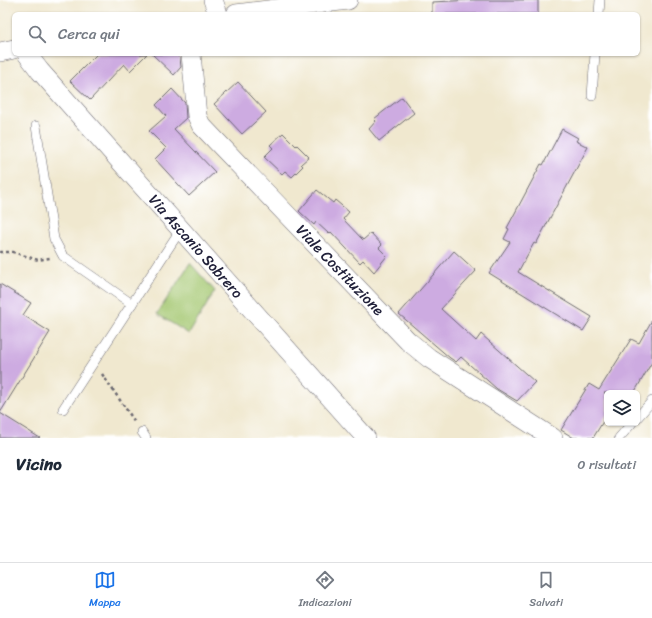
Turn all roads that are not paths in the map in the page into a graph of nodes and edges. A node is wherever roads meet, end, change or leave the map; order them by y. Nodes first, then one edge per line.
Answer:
1 (213, 0) edge
2 (348, 0) edge
3 (600, 0) edge
4 (217, 12) edge
5 (252, 12) edge
6 (599, 12) edge
7 (12, 49) edge
8 (0, 52) edge
9 (29, 56) edge
10 (191, 56) edge
11 (595, 56) edge
12 (592, 96) dead end
13 (36, 126) dead end
14 (181, 229) junction
15 (132, 304) junction
16 (652, 401) edge
17 (63, 409) dead end
18 (640, 415) edge
19 (629, 426) edge
20 (366, 438) edge
21 (553, 438) edge
22 (619, 438) edge

1 - 4 street
2 - 5 street
3 - 6 lane
7 - 8 street
9 - 14 street, Via Ascanio Sobrero
10 - 21 street, Viale Costituzione
11 - 12 lane
13 - 15 lane
14 - 15 lane
14 - 20 street, Via Ascanio Sobrero
15 - 17 lane
16 - 18 lane
19 - 22 lane

